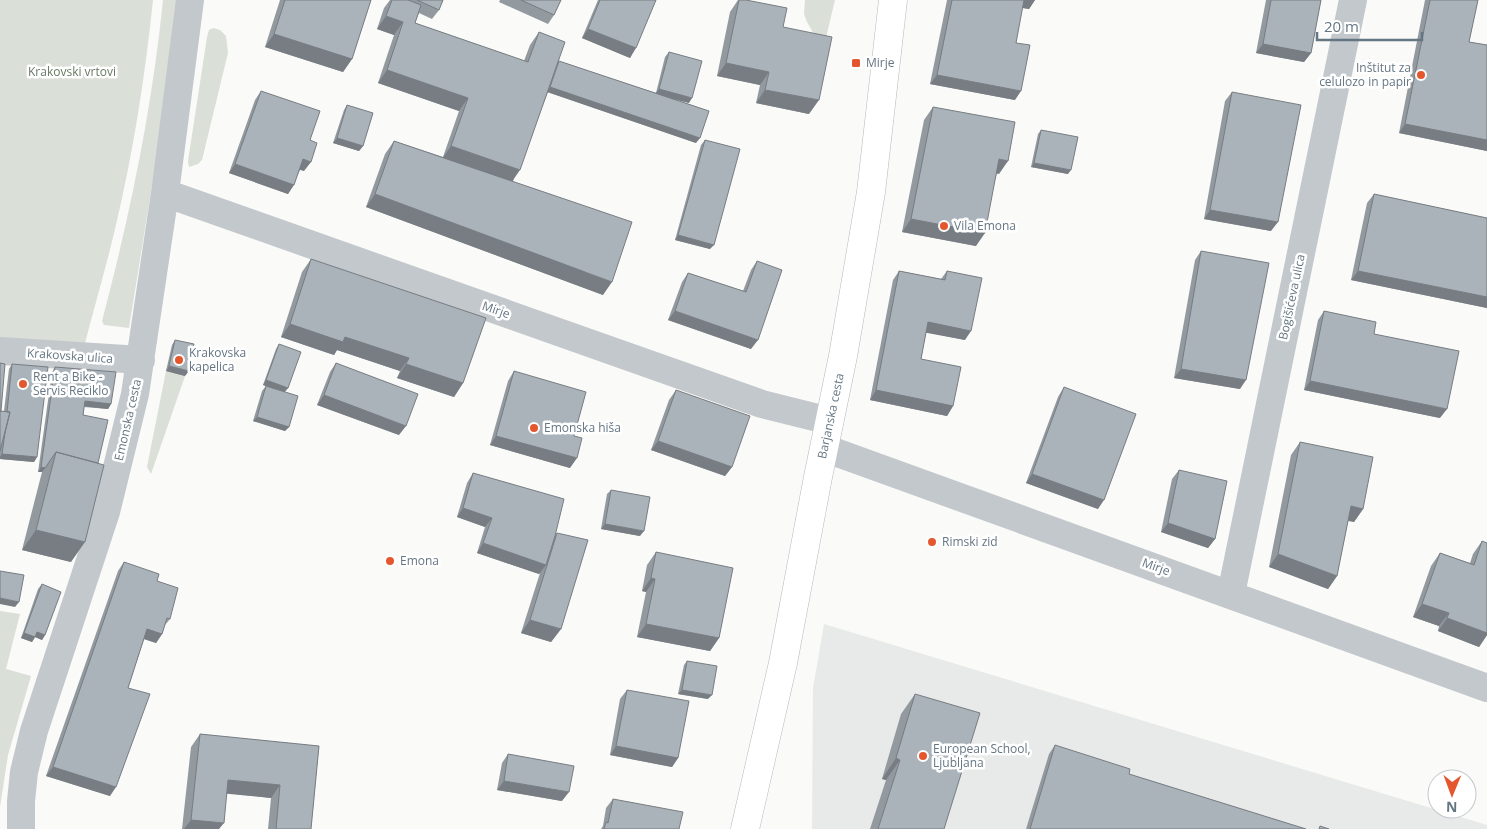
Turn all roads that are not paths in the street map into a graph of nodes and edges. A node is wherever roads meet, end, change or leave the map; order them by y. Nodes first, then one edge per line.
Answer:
1 (190, 0) edge
2 (893, 0) edge
3 (1353, 0) edge
4 (165, 193) junction
5 (0, 352) edge
6 (141, 360) junction
7 (830, 421) junction
8 (824, 448) junction
9 (1231, 594) junction
10 (1487, 688) edge
11 (22, 829) edge
12 (745, 829) edge

1 - 4 street, Emonska cesta
2 - 7 main road, Barjanska cesta
3 - 9 street, Bogišićeva ulica
4 - 6 street, Emonska cesta
4 - 7 street, Mirje
5 - 6 street, Krakovska ulica
6 - 11 street, Emonska cesta
7 - 8 main road, Barjanska cesta
8 - 9 street, Mirje
8 - 12 main road, Barjanska cesta
9 - 10 street, Mirje

